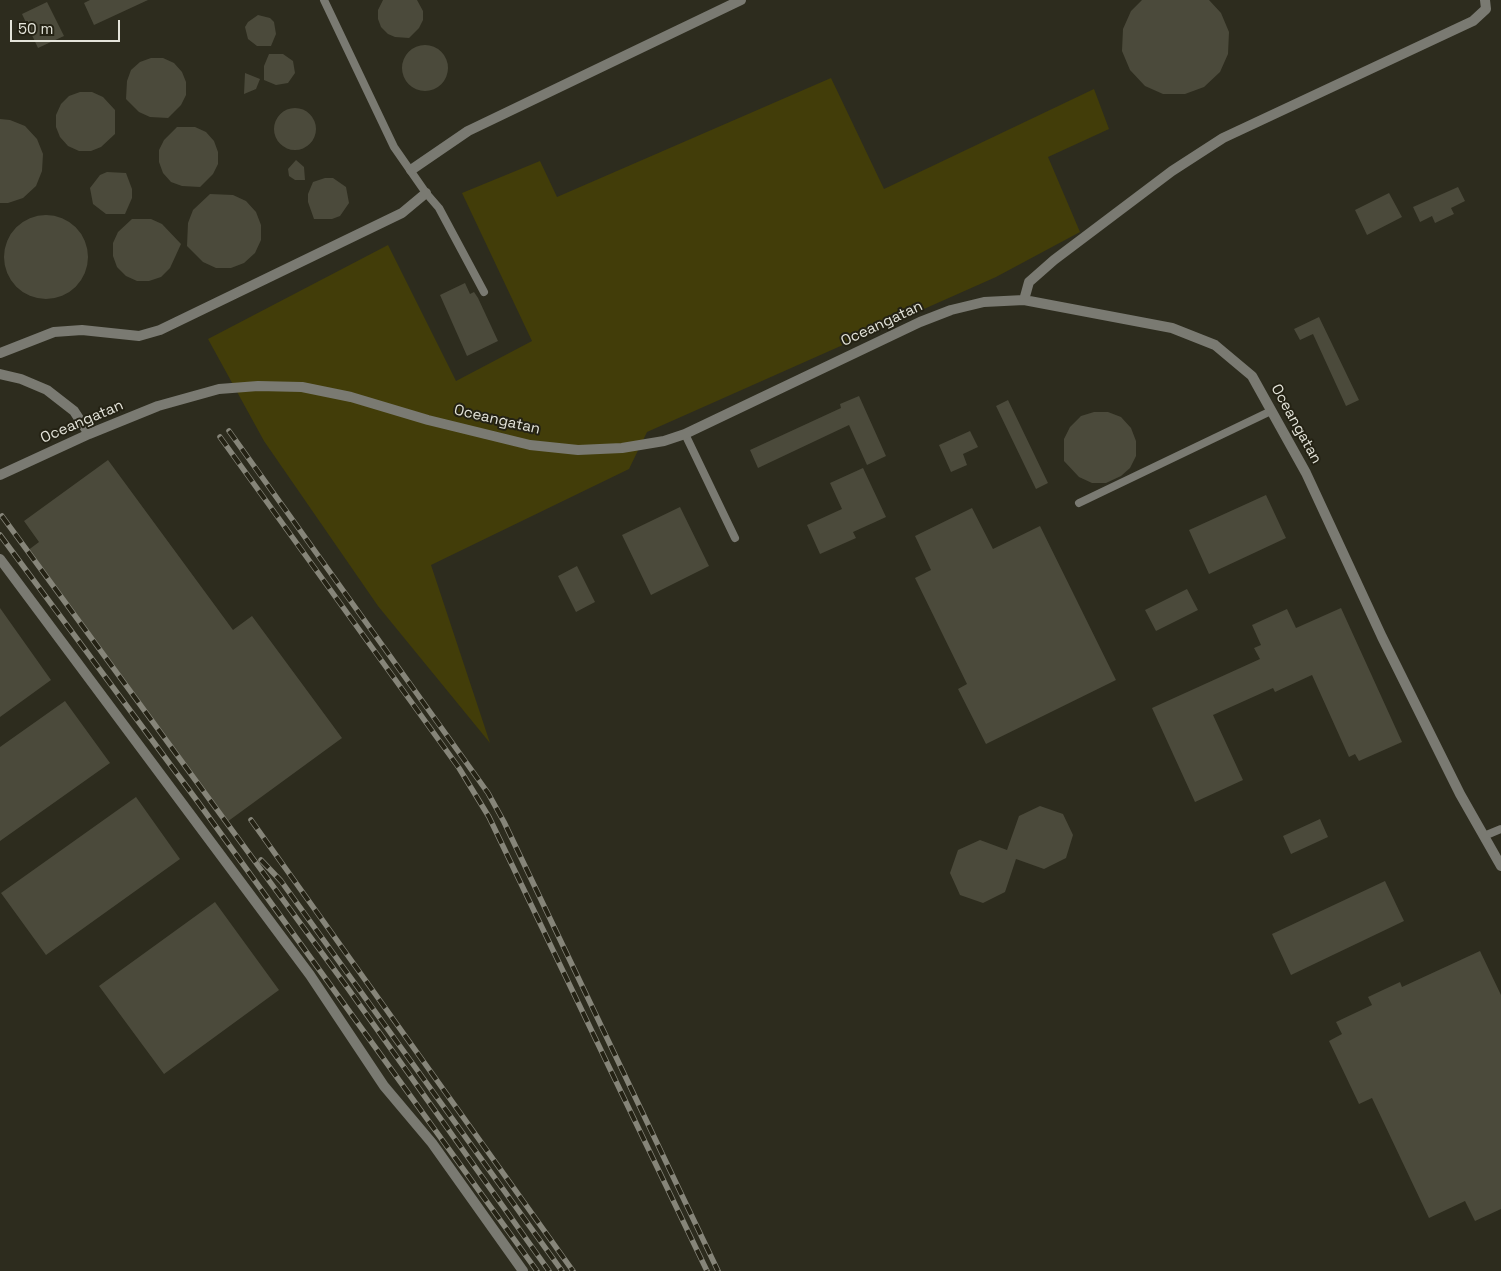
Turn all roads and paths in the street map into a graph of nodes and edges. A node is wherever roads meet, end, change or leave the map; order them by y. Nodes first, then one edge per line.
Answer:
1 (324, 0) edge
2 (741, 0) edge
3 (1485, 0) edge
4 (411, 170) junction
5 (426, 193) junction
6 (484, 292) dead end
7 (1024, 300) junction
8 (0, 353) edge
9 (0, 374) edge
10 (1271, 410) junction
11 (90, 434) junction
12 (685, 434) junction
13 (0, 475) edge
14 (1079, 503) dead end
15 (735, 538) dead end
16 (0, 559) edge
17 (1501, 829) edge
18 (1484, 836) junction
19 (1501, 866) edge
20 (523, 1271) edge

1 - 4 lane
2 - 4 street
3 - 7 street
4 - 5 lane
5 - 6 lane
5 - 8 street
7 - 10 street, Oceangatan
7 - 12 street, Oceangatan
9 - 11 street
10 - 14 lane
10 - 18 street, Oceangatan
11 - 12 street, Oceangatan
11 - 13 street, Oceangatan
12 - 15 lane
16 - 20 street
17 - 18 lane
18 - 19 street, Oceangatan

